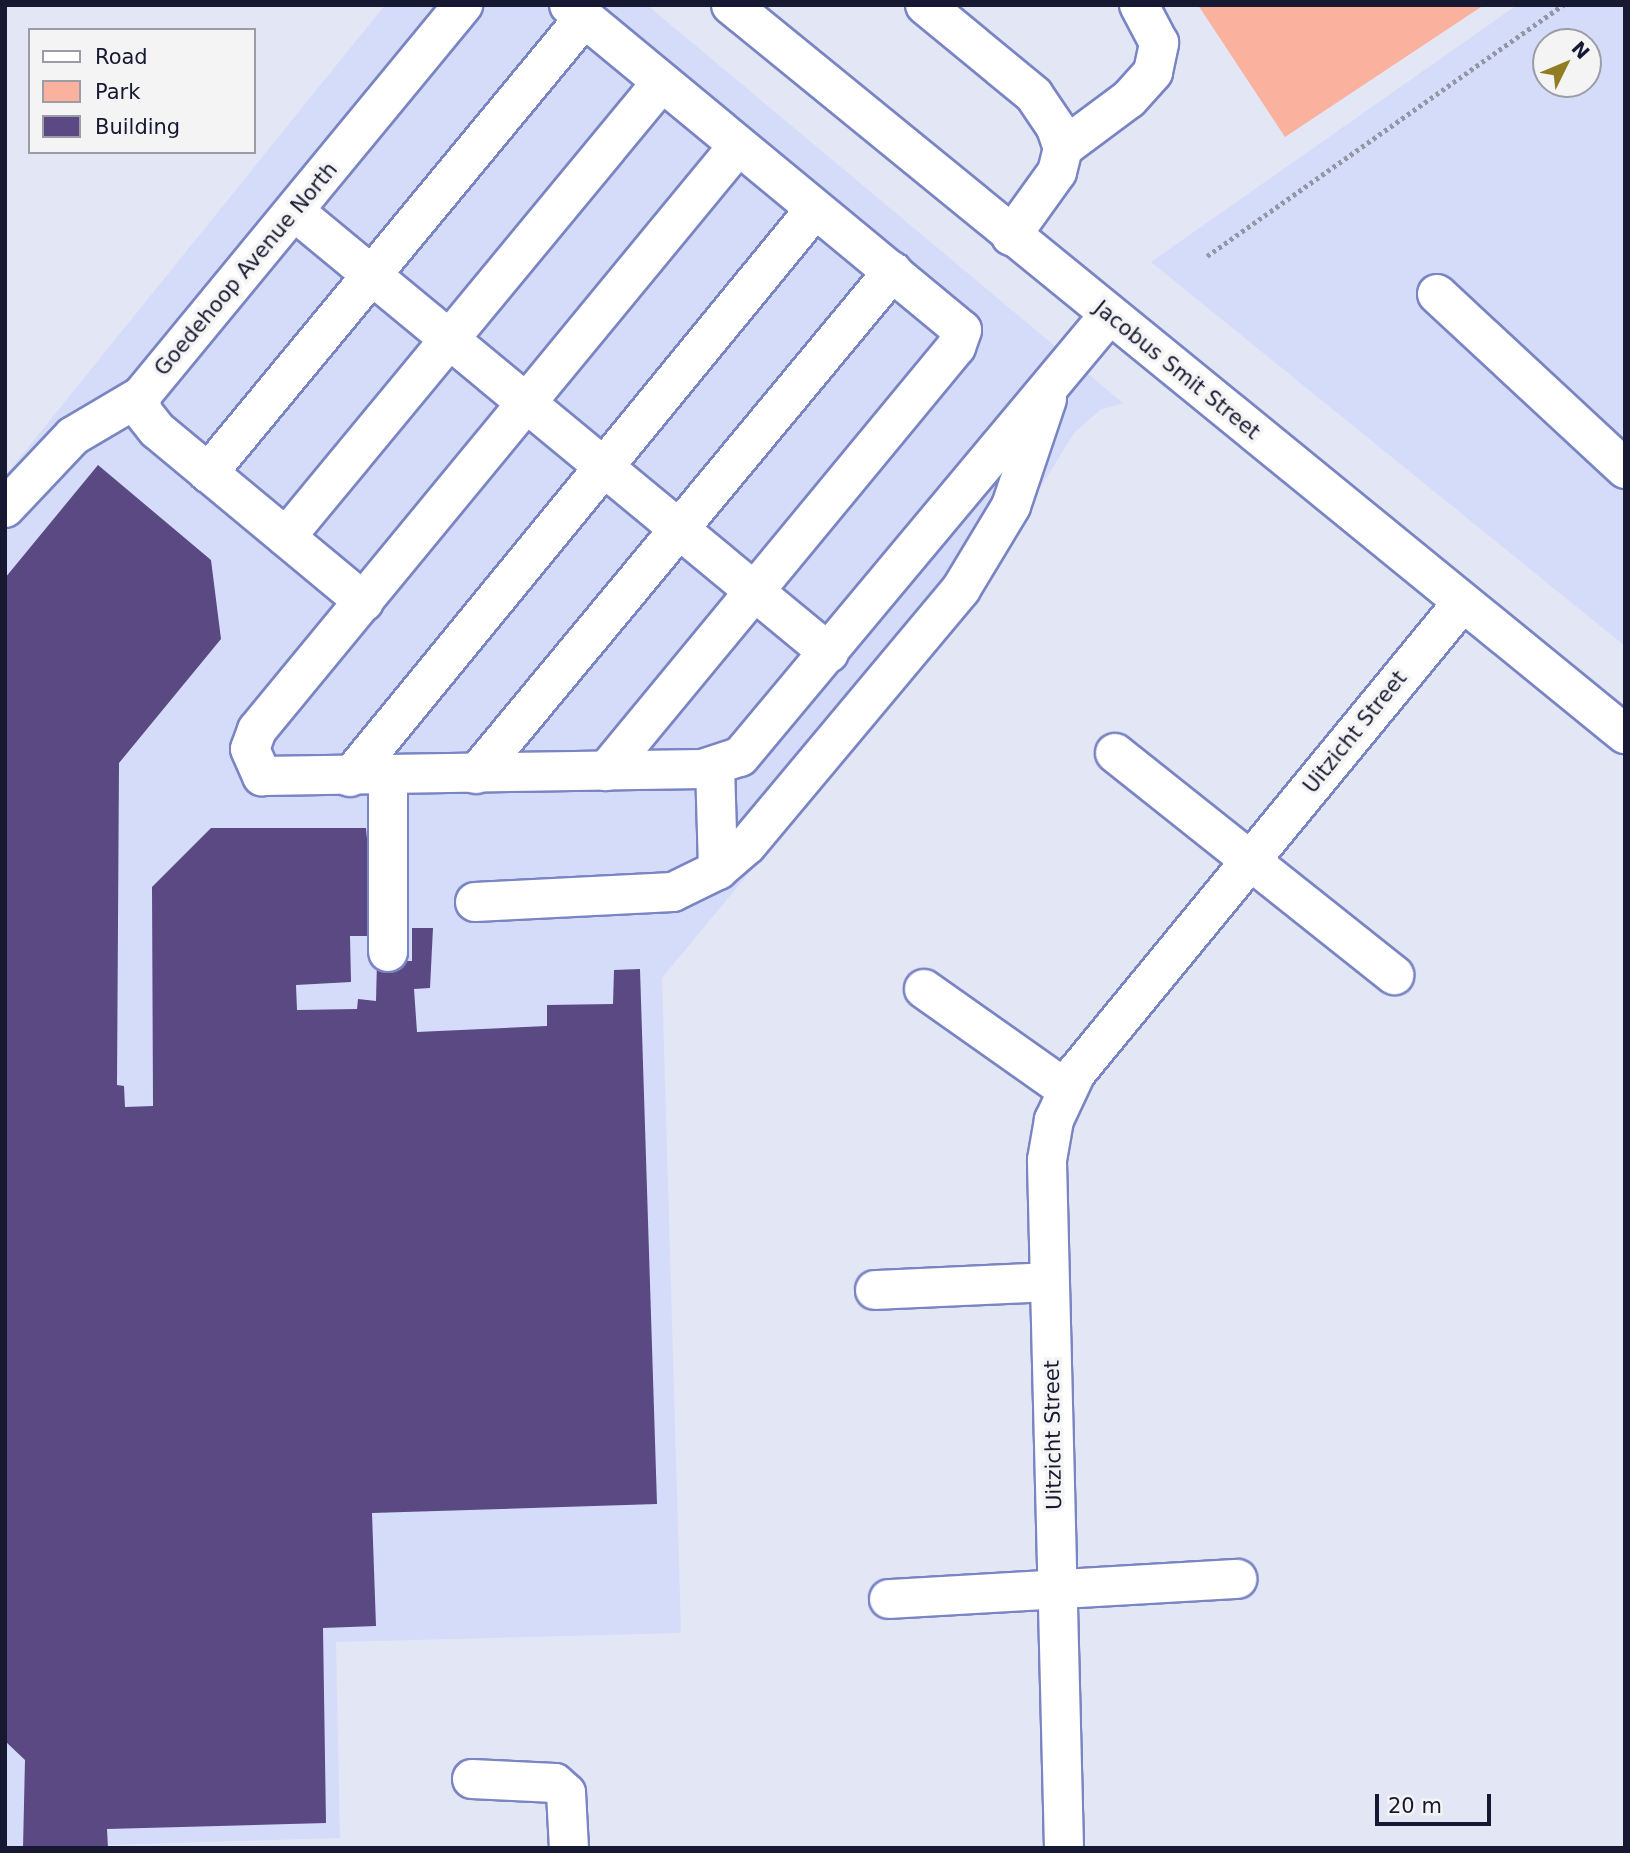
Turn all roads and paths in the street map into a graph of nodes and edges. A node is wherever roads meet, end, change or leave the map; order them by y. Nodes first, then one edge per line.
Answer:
1 (463, 5) edge
2 (731, 5) edge
3 (925, 5) edge
4 (1139, 5) edge
5 (1563, 5) edge
6 (577, 12) edge
7 (661, 83) junction
8 (737, 147) junction
9 (1063, 148) junction
10 (816, 209) junction
11 (295, 211) junction
12 (1012, 236) junction
13 (1207, 256) dead end
14 (894, 271) junction
15 (371, 274) junction
16 (1437, 294) dead end
17 (1109, 315) junction
18 (447, 339) junction
19 (1051, 384) junction
20 (141, 396) junction
21 (526, 404) junction
22 (602, 467) junction
23 (1625, 470) edge
24 (208, 473) junction
25 (5, 508) edge
26 (678, 528) junction
27 (286, 537) junction
28 (754, 592) junction
29 (364, 602) junction
30 (1461, 603) junction
31 (829, 653) junction
32 (1625, 734) edge
33 (1115, 753) dead end
34 (715, 766) junction
35 (606, 771) junction
36 (476, 774) junction
37 (388, 776) junction
38 (350, 777) junction
39 (1249, 861) junction
40 (718, 870) junction
41 (475, 902) dead end
42 (388, 951) dead end
43 (1394, 975) dead end
44 (924, 989) dead end
45 (1066, 1088) junction
46 (1049, 1282) junction
47 (875, 1290) dead end
48 (1237, 1580) dead end
49 (1057, 1588) junction
50 (889, 1599) dead end
51 (472, 1779) dead end
52 (569, 1848) edge
53 (1064, 1848) edge

1 - 11 street, Goedehoop Avenue North
2 - 12 street, Jacobus Smit Street
3 - 9 street
4 - 9 street
5 - 13 path
6 - 7 street
6 - 15 street
7 - 8 street
7 - 18 street
8 - 10 street
8 - 21 street
9 - 12 street
10 - 14 street
10 - 22 street
11 - 15 street
11 - 20 street, Goedehoop Avenue North
12 - 17 street, Jacobus Smit Street
14 - 26 street
14 - 28 street
15 - 18 street
15 - 24 street
16 - 23 street
17 - 19 street
17 - 30 street, Jacobus Smit Street
18 - 21 street
18 - 27 street
19 - 31 street
19 - 40 street
20 - 24 street
20 - 25 street, Goedehoop Avenue North
21 - 22 street
21 - 29 street
22 - 26 street
22 - 38 street
24 - 27 street
26 - 28 street
26 - 36 street
27 - 29 street
28 - 31 street
28 - 35 street
29 - 38 street
30 - 32 street, Jacobus Smit Street
30 - 39 street, Uitzicht Street
31 - 34 street
33 - 39 street
34 - 35 street
34 - 40 street
35 - 36 street
36 - 37 street
37 - 38 street
37 - 42 street
39 - 43 street
39 - 45 street, Uitzicht Street
40 - 41 street
44 - 45 street
45 - 46 street, Uitzicht Street
46 - 47 street
46 - 49 street, Uitzicht Street
48 - 49 street
49 - 50 street
49 - 53 street, Uitzicht Street
51 - 52 street

